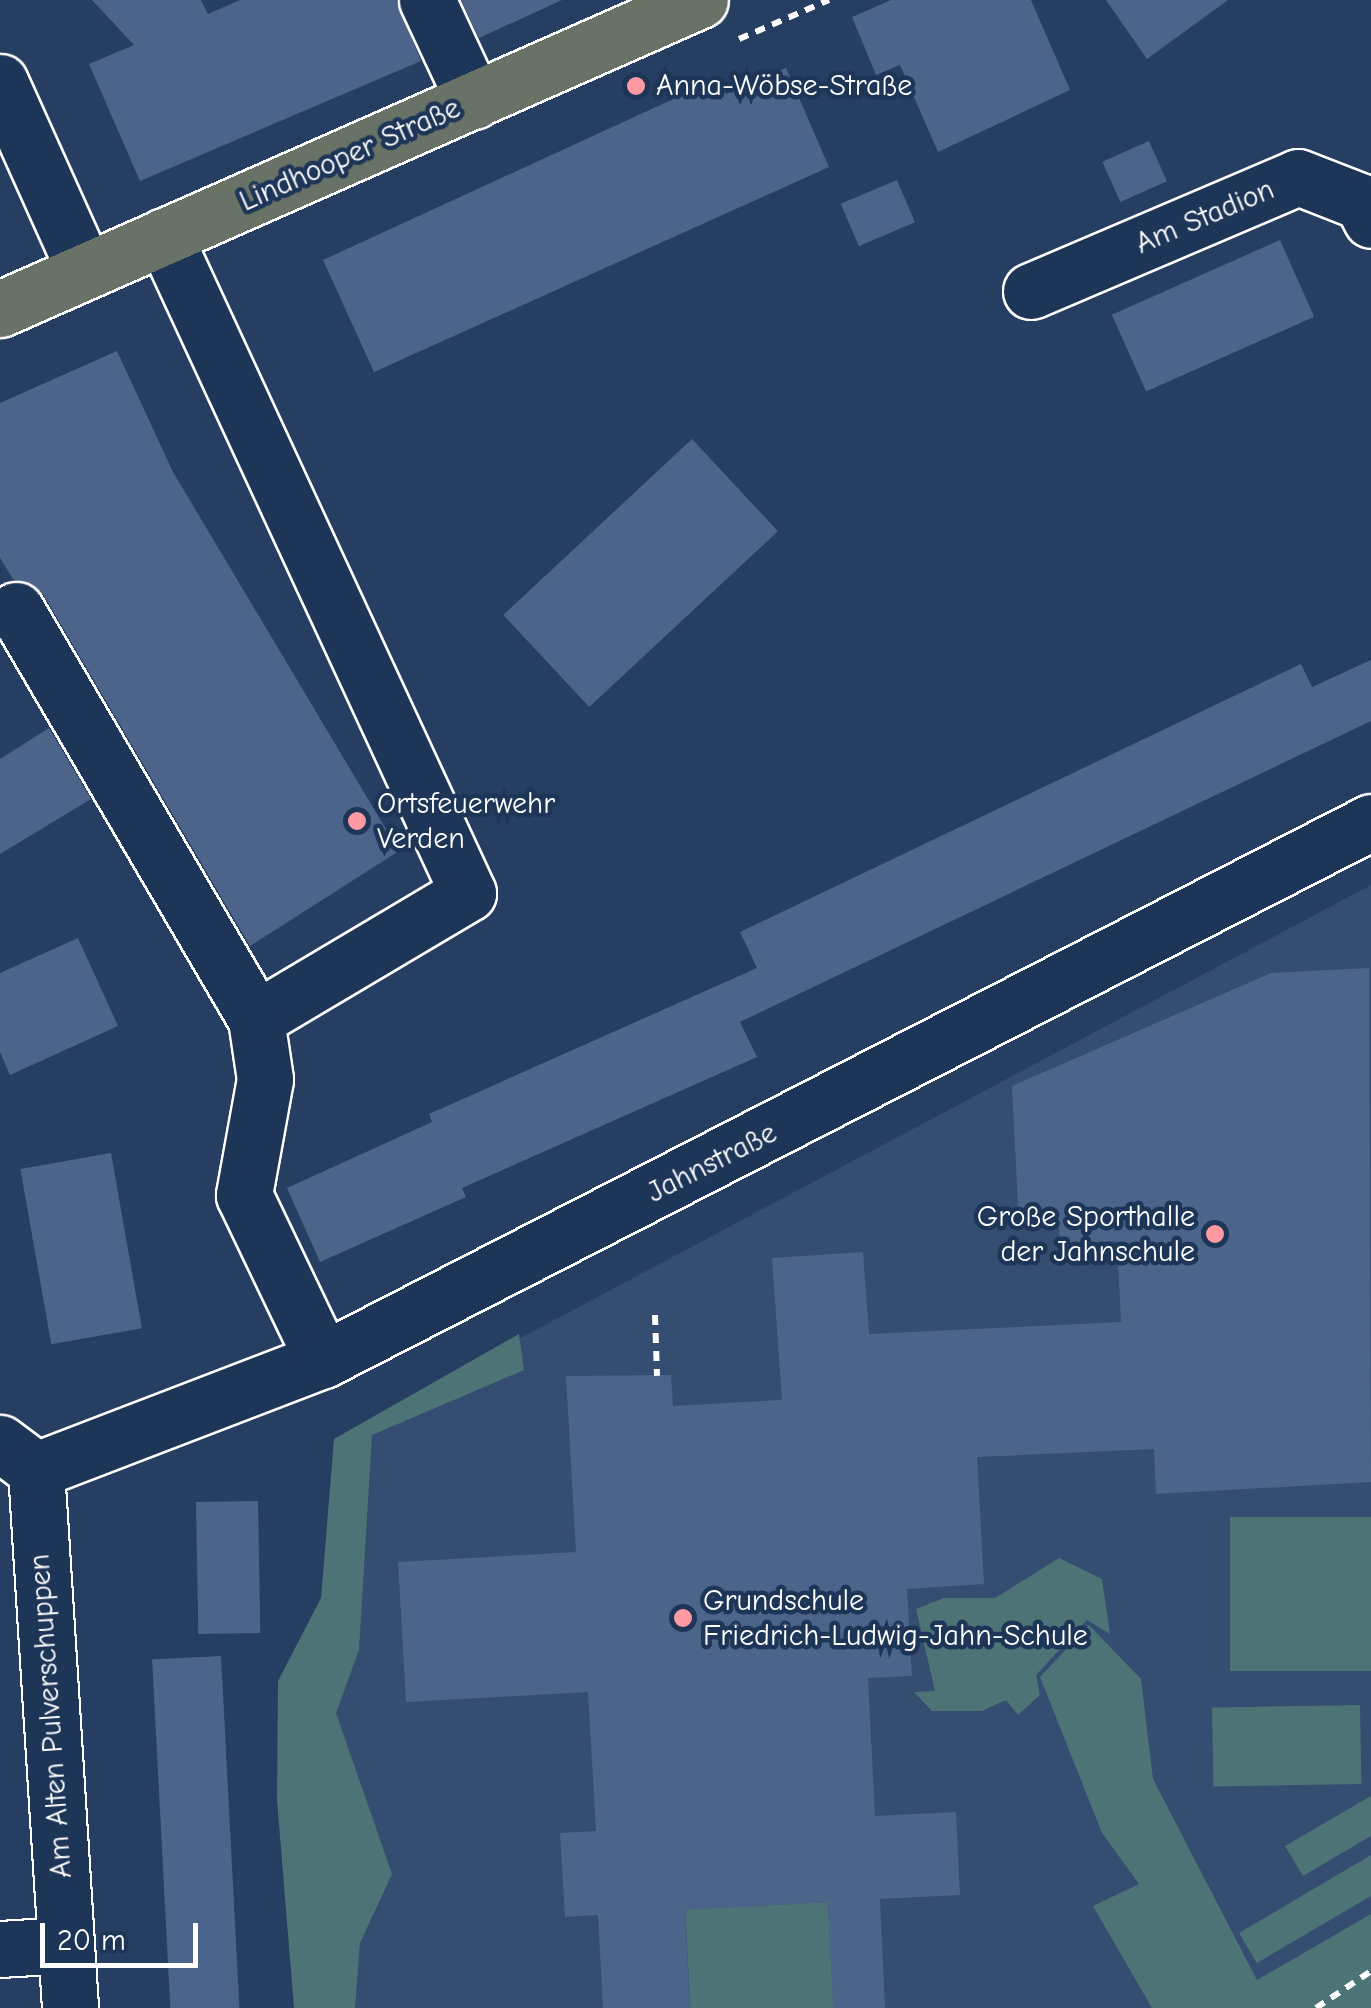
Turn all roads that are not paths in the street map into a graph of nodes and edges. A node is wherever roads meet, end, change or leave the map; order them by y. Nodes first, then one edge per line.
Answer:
1 (427, 0) edge
2 (700, 0) edge
3 (0, 82) edge
4 (474, 101) junction
5 (1371, 220) edge
6 (164, 236) junction
7 (85, 272) junction
8 (1030, 292) dead end
9 (0, 309) edge
10 (16, 610) dead end
11 (1371, 822) edge
12 (256, 1019) junction
13 (323, 1360) junction
14 (18, 1456) edge
15 (66, 1945) junction
16 (0, 1949) edge
17 (70, 2008) edge

1 - 4 street
2 - 4 main road, Lindhooper Straße
3 - 7 street
4 - 6 main road, Lindhooper Straße
5 - 8 street, Am Stadion
6 - 7 main road, Lindhooper Straße
6 - 12 street
7 - 9 main road, Lindhooper Straße
10 - 12 street
11 - 13 street, Jahnstraße
12 - 13 street
13 - 14 street, Jahnstraße
14 - 15 street, Am Alten Pulverschuppen
15 - 16 street
15 - 17 street, Am Alten Pulverschuppen

